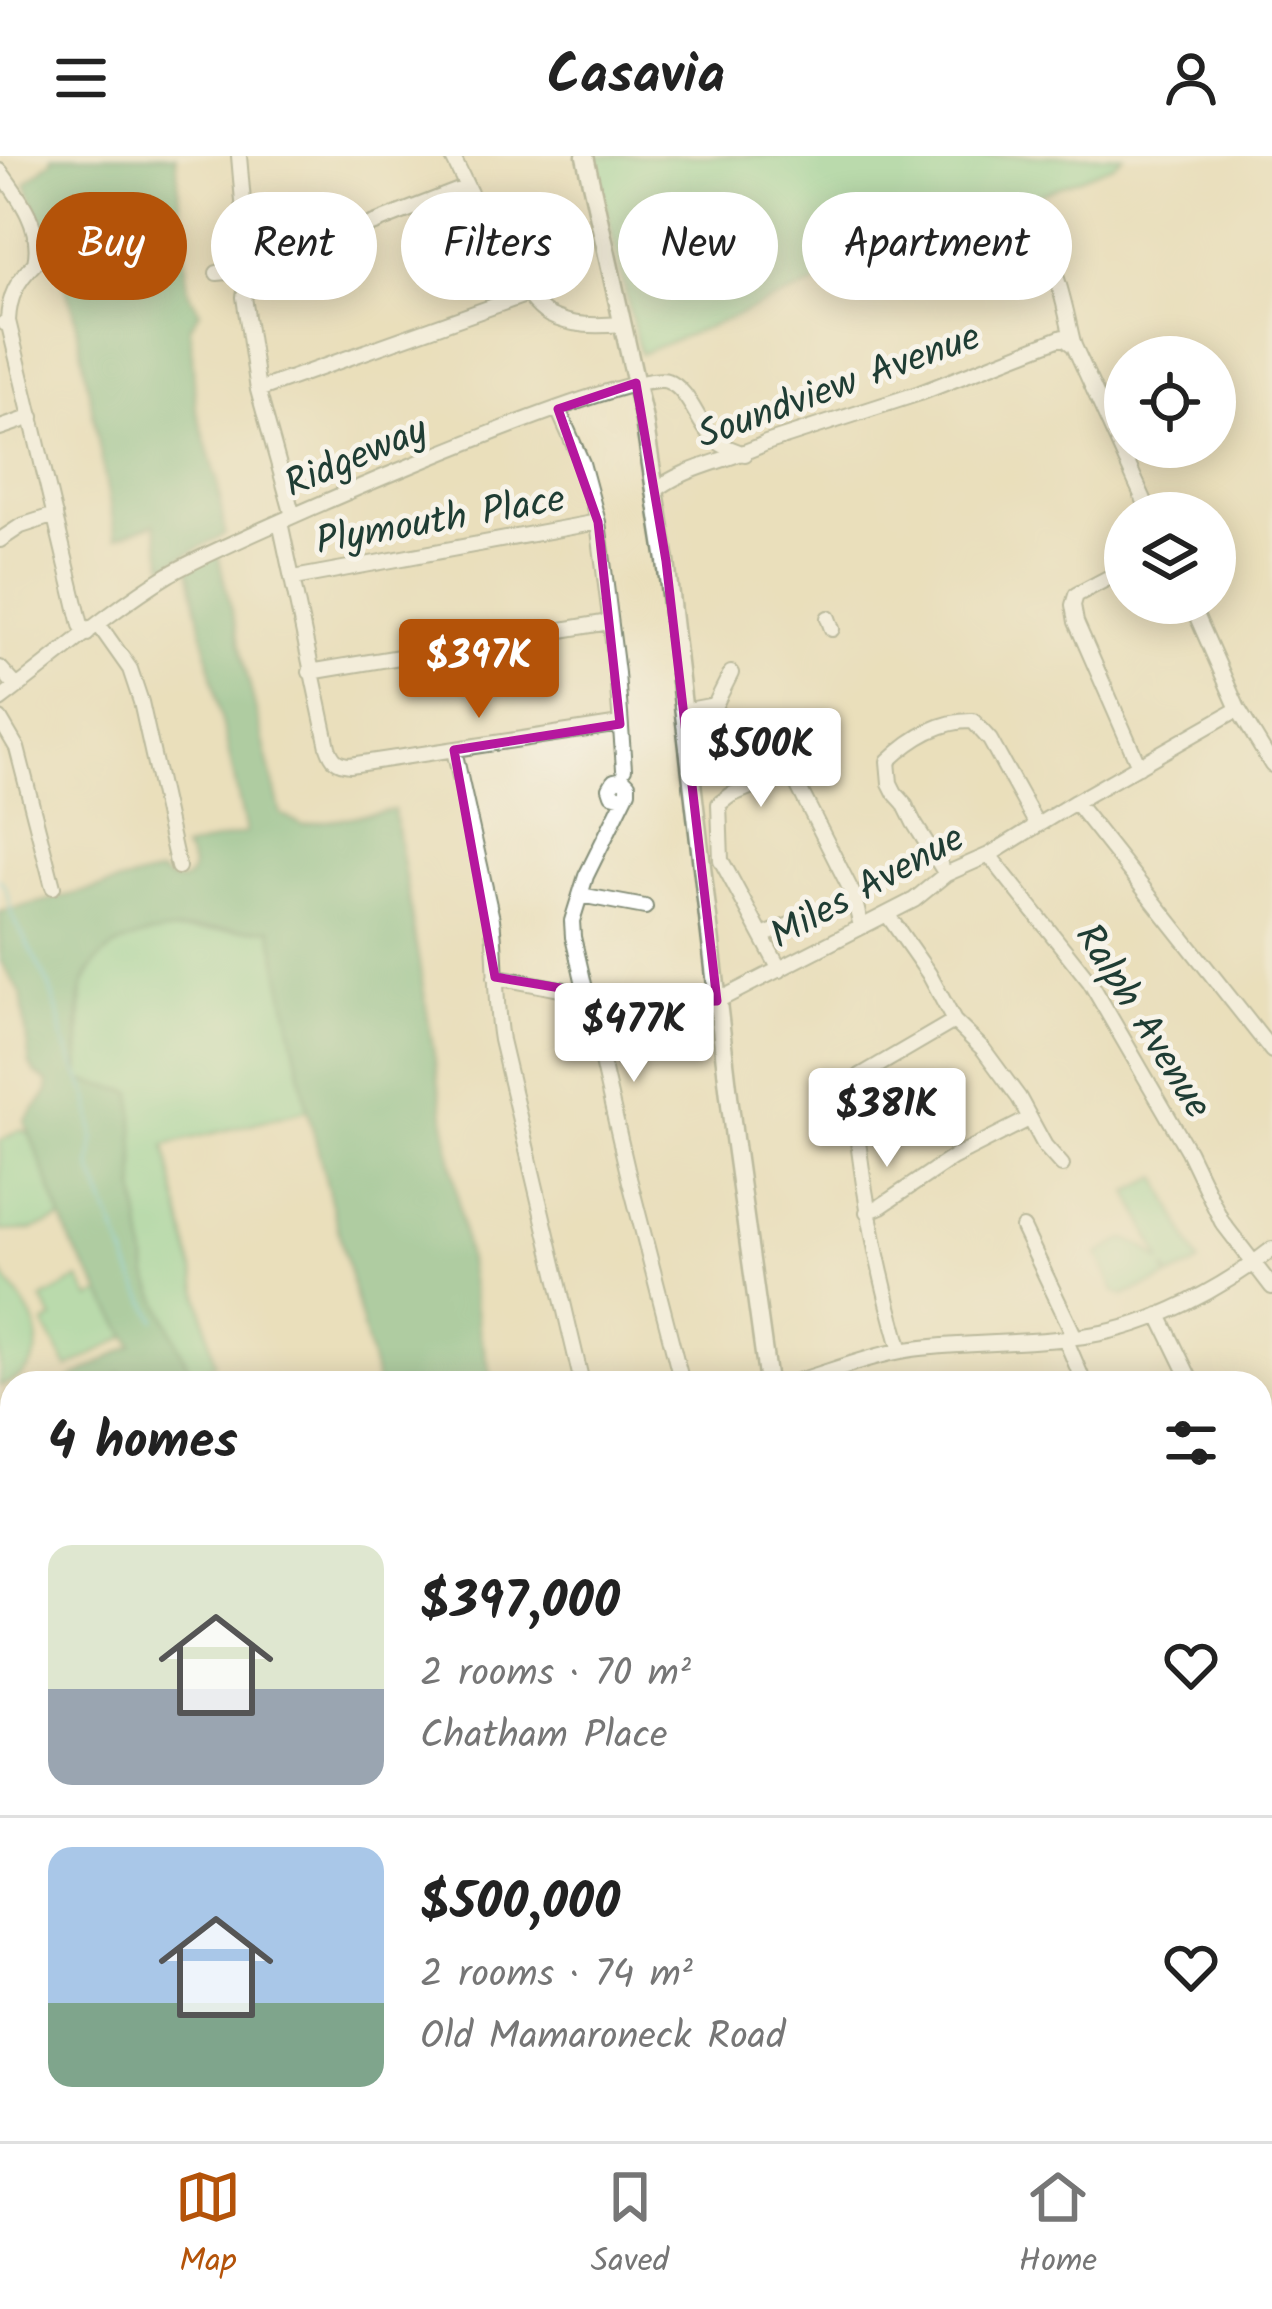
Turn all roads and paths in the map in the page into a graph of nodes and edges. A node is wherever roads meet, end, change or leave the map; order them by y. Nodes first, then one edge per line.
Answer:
1 (239, 156) edge
2 (452, 156) edge
3 (585, 156) edge
4 (0, 171) edge
5 (467, 187) junction
6 (242, 192) edge
7 (470, 192) edge
8 (377, 221) edge
9 (244, 300) edge
10 (513, 300) edge
11 (532, 300) edge
12 (1061, 300) edge
13 (4, 323) edge
14 (622, 324) junction
15 (1074, 346) junction
16 (636, 383) junction
17 (258, 390) junction
18 (558, 410) junction
19 (32, 417) junction
20 (0, 428) edge
21 (745, 454) junction
22 (655, 491) junction
23 (1140, 492) edge
24 (55, 515) junction
25 (287, 519) junction
26 (598, 523) junction
27 (0, 540) edge
28 (294, 578) junction
29 (1104, 580) edge
30 (609, 622) junction
31 (1200, 624) edge
32 (93, 630) junction
33 (0, 668) edge
34 (310, 672) junction
35 (731, 674) dead end
36 (17, 687) junction
37 (0, 700) edge
38 (1238, 709) junction
39 (683, 711) junction
40 (0, 719) edge
41 (620, 724) junction
42 (687, 748) junction
43 (454, 750) junction
44 (1272, 765) edge
45 (1139, 766) junction
46 (624, 769) dead end
47 (790, 770) junction
48 (623, 797) dead end
49 (1075, 802) junction
50 (1037, 825) junction
51 (989, 855) junction
52 (178, 867) dead end
53 (946, 874) junction
54 (53, 887) dead end
55 (853, 894) junction
56 (580, 896) junction
57 (645, 907) dead end
58 (887, 914) junction
59 (861, 926) junction
60 (763, 936) junction
61 (780, 970) junction
62 (495, 977) junction
63 (588, 993) junction
64 (717, 1001) junction
65 (954, 1022) junction
66 (1272, 1051) edge
67 (1029, 1119) junction
68 (1062, 1165) dead end
69 (867, 1212) junction
70 (1023, 1228) dead end
71 (1272, 1250) edge
72 (1254, 1264) junction
73 (1272, 1287) edge
74 (1159, 1315) junction
75 (1070, 1337) junction
76 (901, 1351) junction
77 (579, 1371) edge
78 (679, 1371) edge
79 (766, 1371) edge
80 (832, 1371) edge
81 (1080, 1371) edge
82 (1186, 1371) edge

1 - 6 street
2 - 5 street
3 - 14 main road
4 - 13 street
5 - 7 street
5 - 8 street
9 - 17 street
10 - 17 street
11 - 14 street
12 - 15 street
13 - 19 street
14 - 16 main road
15 - 21 street, Soundview Avenue
15 - 23 street
16 - 18 street, Ridgeway
16 - 21 street
16 - 22 main road
17 - 25 street
18 - 25 street, Ridgeway
18 - 26 street
19 - 20 street
19 - 24 street
21 - 22 street, Soundview Avenue
22 - 39 main road
24 - 27 street
24 - 32 street
25 - 28 street
25 - 32 street, Ridgeway
26 - 28 street, Plymouth Place
26 - 30 street
28 - 34 street
29 - 45 street
30 - 34 street
30 - 41 street
31 - 38 street
32 - 36 street, Ridgeway
32 - 52 street
33 - 36 street
34 - 43 street
35 - 39 street
36 - 37 street, Ridgeway
38 - 44 street
38 - 45 street, Miles Avenue
39 - 42 main road
40 - 54 street
41 - 43 street
41 - 46 street
42 - 47 street
42 - 64 main road
43 - 62 street
45 - 49 street, Miles Avenue
47 - 55 street
47 - 60 street
48 - 56 street
49 - 50 street, Miles Avenue
49 - 66 street
50 - 51 street, Miles Avenue
50 - 53 street
51 - 53 street, Miles Avenue
51 - 72 street, Ralph Avenue
53 - 58 street, Miles Avenue
55 - 59 street
55 - 60 street
56 - 57 street
56 - 63 street
58 - 59 street, Miles Avenue
58 - 65 street
59 - 61 street, Miles Avenue
60 - 61 street
61 - 64 street, Miles Avenue
62 - 63 street, Miles Avenue
62 - 77 street
63 - 64 street, Miles Avenue
63 - 78 street
64 - 79 main road
65 - 67 street
65 - 69 street
67 - 68 street
67 - 69 street
69 - 76 street
70 - 75 street
71 - 72 street
72 - 73 street, Ralph Avenue
72 - 74 street
74 - 75 street
74 - 82 street
75 - 76 street
75 - 81 street
76 - 80 street

